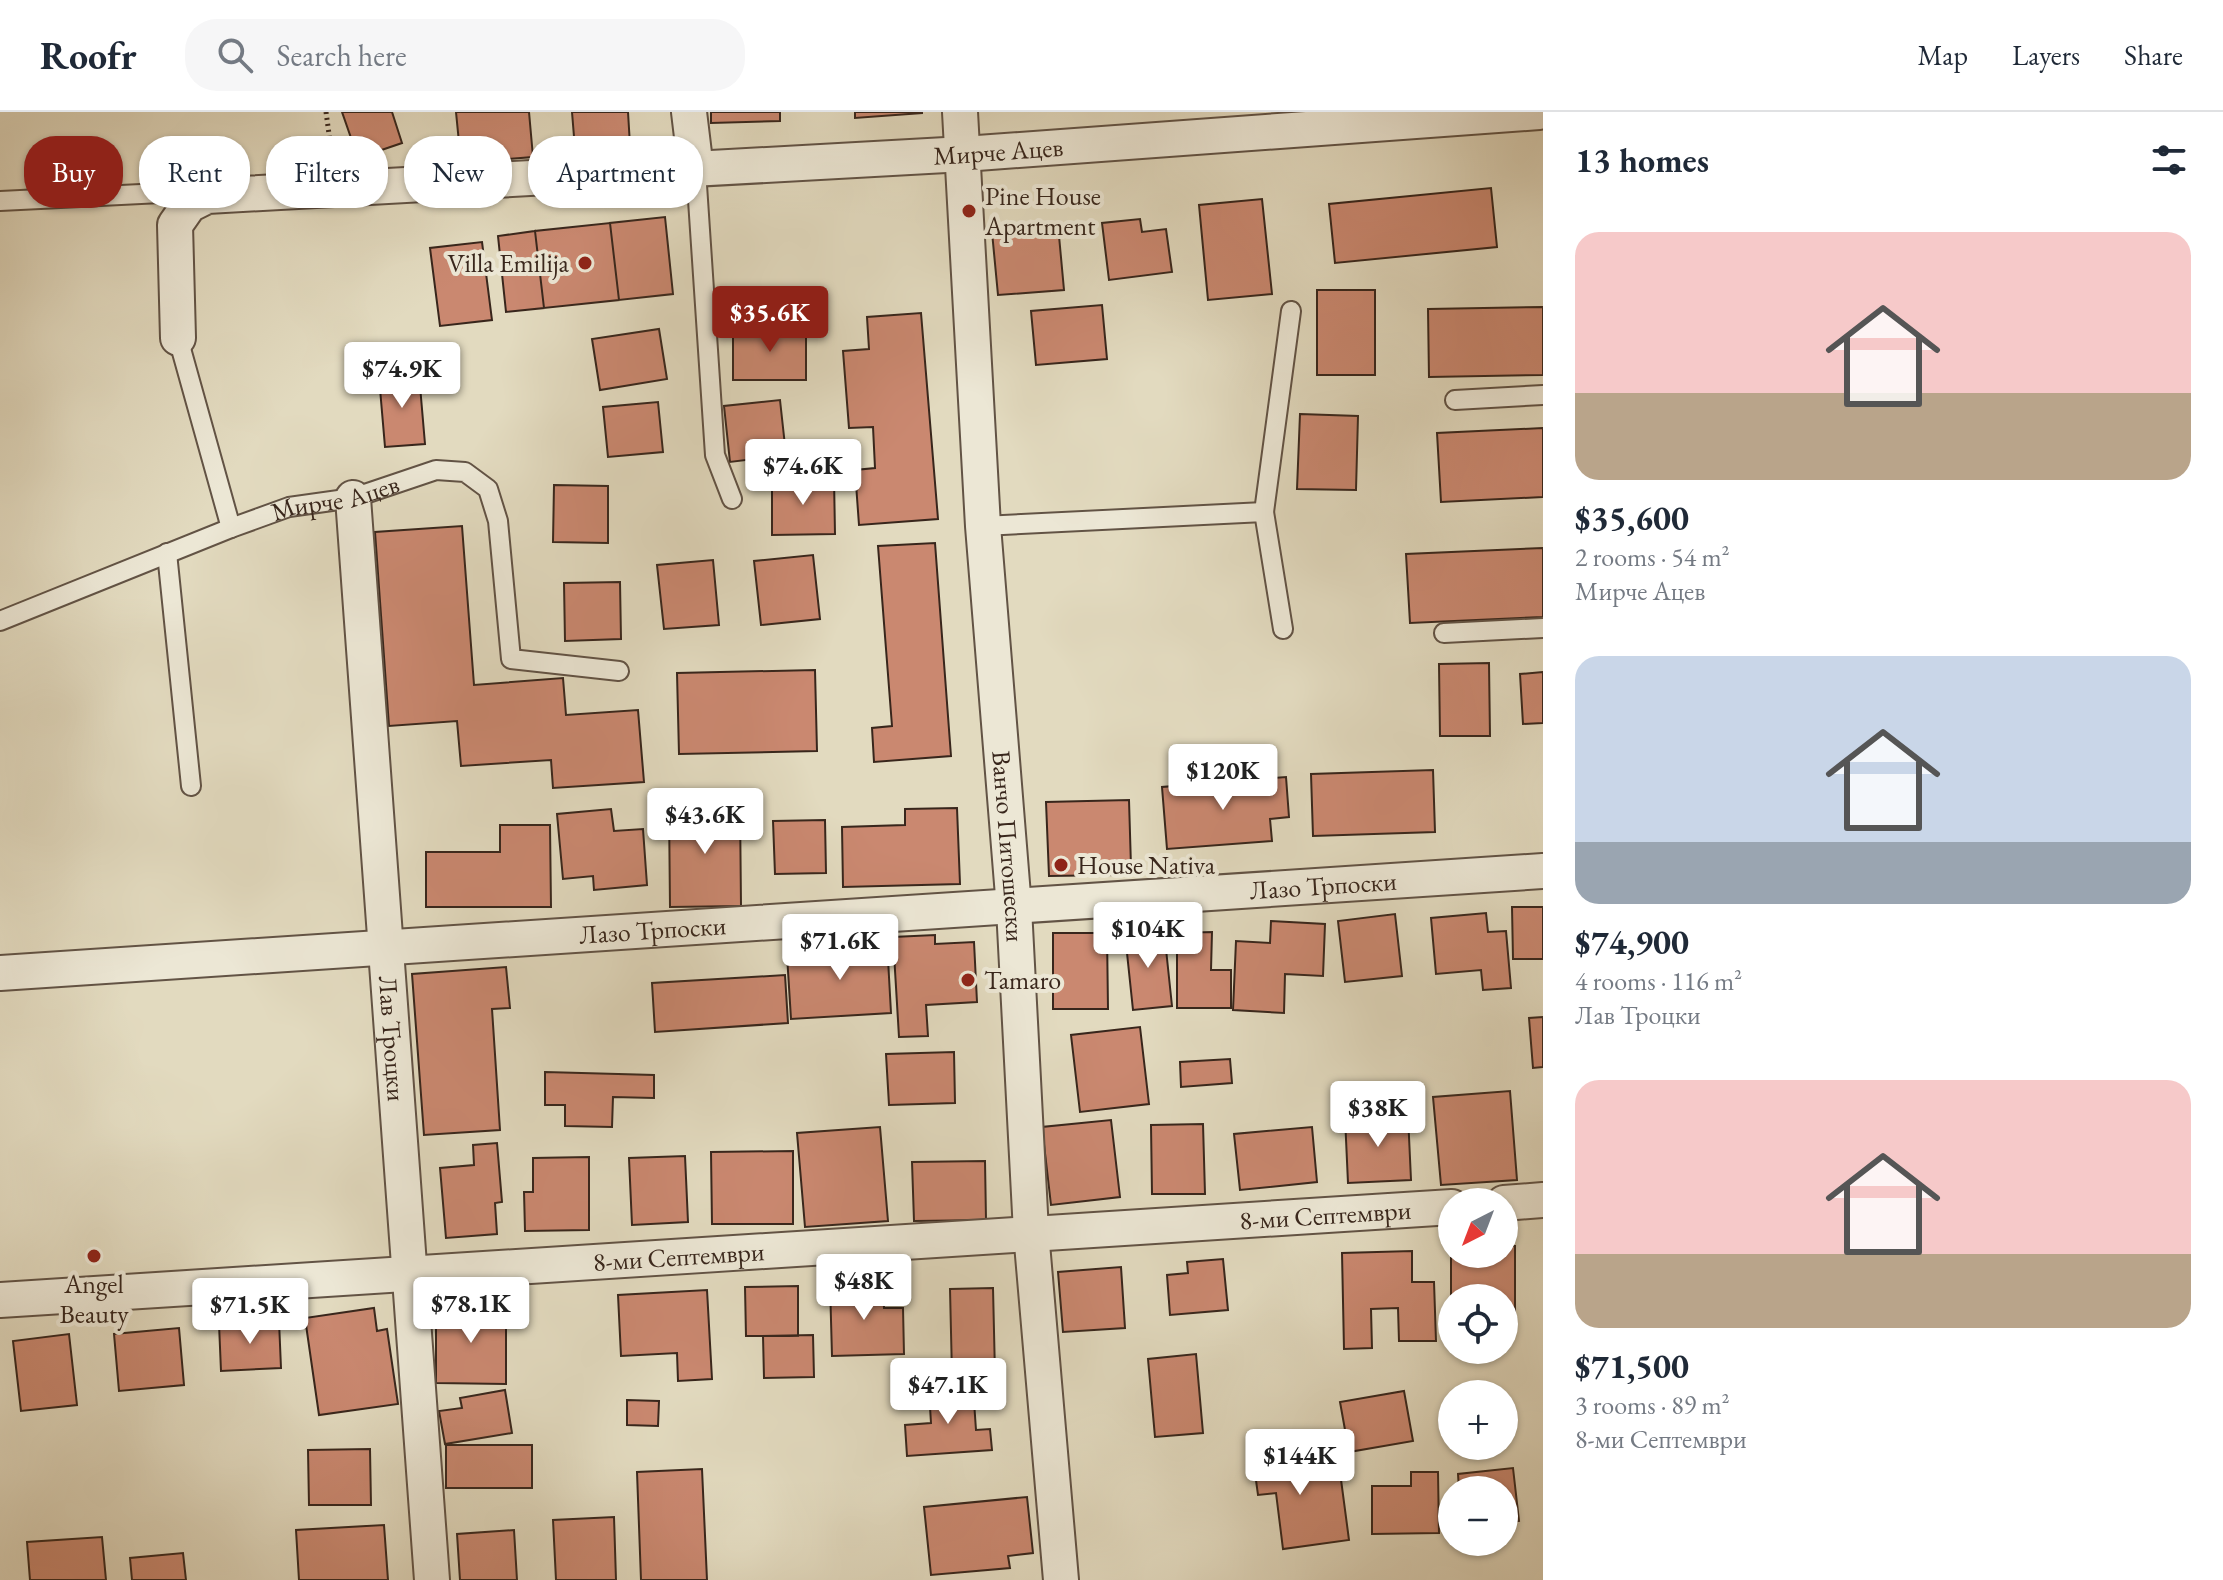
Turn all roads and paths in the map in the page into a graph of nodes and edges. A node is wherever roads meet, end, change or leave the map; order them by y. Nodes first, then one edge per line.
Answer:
1 (326, 112) edge
2 (689, 112) edge
3 (960, 112) edge
4 (1539, 112) edge
5 (1456, 115) edge
6 (329, 136) edge
7 (692, 136) edge
8 (964, 154) junction
9 (703, 170) edge
10 (528, 178) edge
11 (388, 185) edge
12 (139, 194) edge
13 (0, 201) edge
14 (187, 208) edge
15 (699, 208) edge
16 (1291, 311) dead end
17 (178, 338) joint
18 (1543, 395) edge
19 (1455, 400) dead end
20 (353, 498) junction
21 (732, 499) dead end
22 (1264, 512) junction
23 (983, 526) junction
24 (231, 528) junction
25 (167, 553) junction
26 (0, 621) edge
27 (1543, 628) edge
28 (1283, 629) dead end
29 (1444, 633) dead end
30 (619, 671) dead end
31 (191, 786) dead end
32 (1543, 871) edge
33 (1014, 908) junction
34 (386, 948) junction
35 (0, 973) edge
36 (1543, 1200) edge
37 (1518, 1202) edge
38 (1438, 1208) edge
39 (1031, 1232) junction
40 (412, 1274) junction
41 (0, 1300) edge
42 (432, 1580) edge
43 (1061, 1580) edge

1 - 6 path
2 - 7 street
3 - 8 street, Ванчо Питошески
4 - 5 street, Мирче Ацев
5 - 8 street, Мирче Ацев
8 - 9 street, Мирче Ацев
8 - 23 street, Ванчо Питошески
10 - 11 street, Мирче Ацев
12 - 13 lane
14 - 17 street
15 - 21 lane
16 - 22 lane
17 - 24 lane
18 - 19 lane
20 - 24 lane, Мирче Ацев
20 - 30 lane, Мирче Ацев
20 - 34 street, Лав Троцки
22 - 23 lane
22 - 28 lane
23 - 33 street, Ванчо Питошески
24 - 25 lane, Мирче Ацев
25 - 26 lane, Мирче Ацев
25 - 31 lane
27 - 29 lane
32 - 33 street, Лазо Трпоски
33 - 34 street, Лазо Трпоски
33 - 39 street, Ванчо Питошески
34 - 35 street, Лазо Трпоски
34 - 40 street, Лав Троцки
36 - 37 street
38 - 39 street, 8-ми Септември
39 - 40 street, 8-ми Септември
39 - 43 street, Ванчо Питошески
40 - 41 street, 8-ми Септември
40 - 42 street, Лав Троцки

